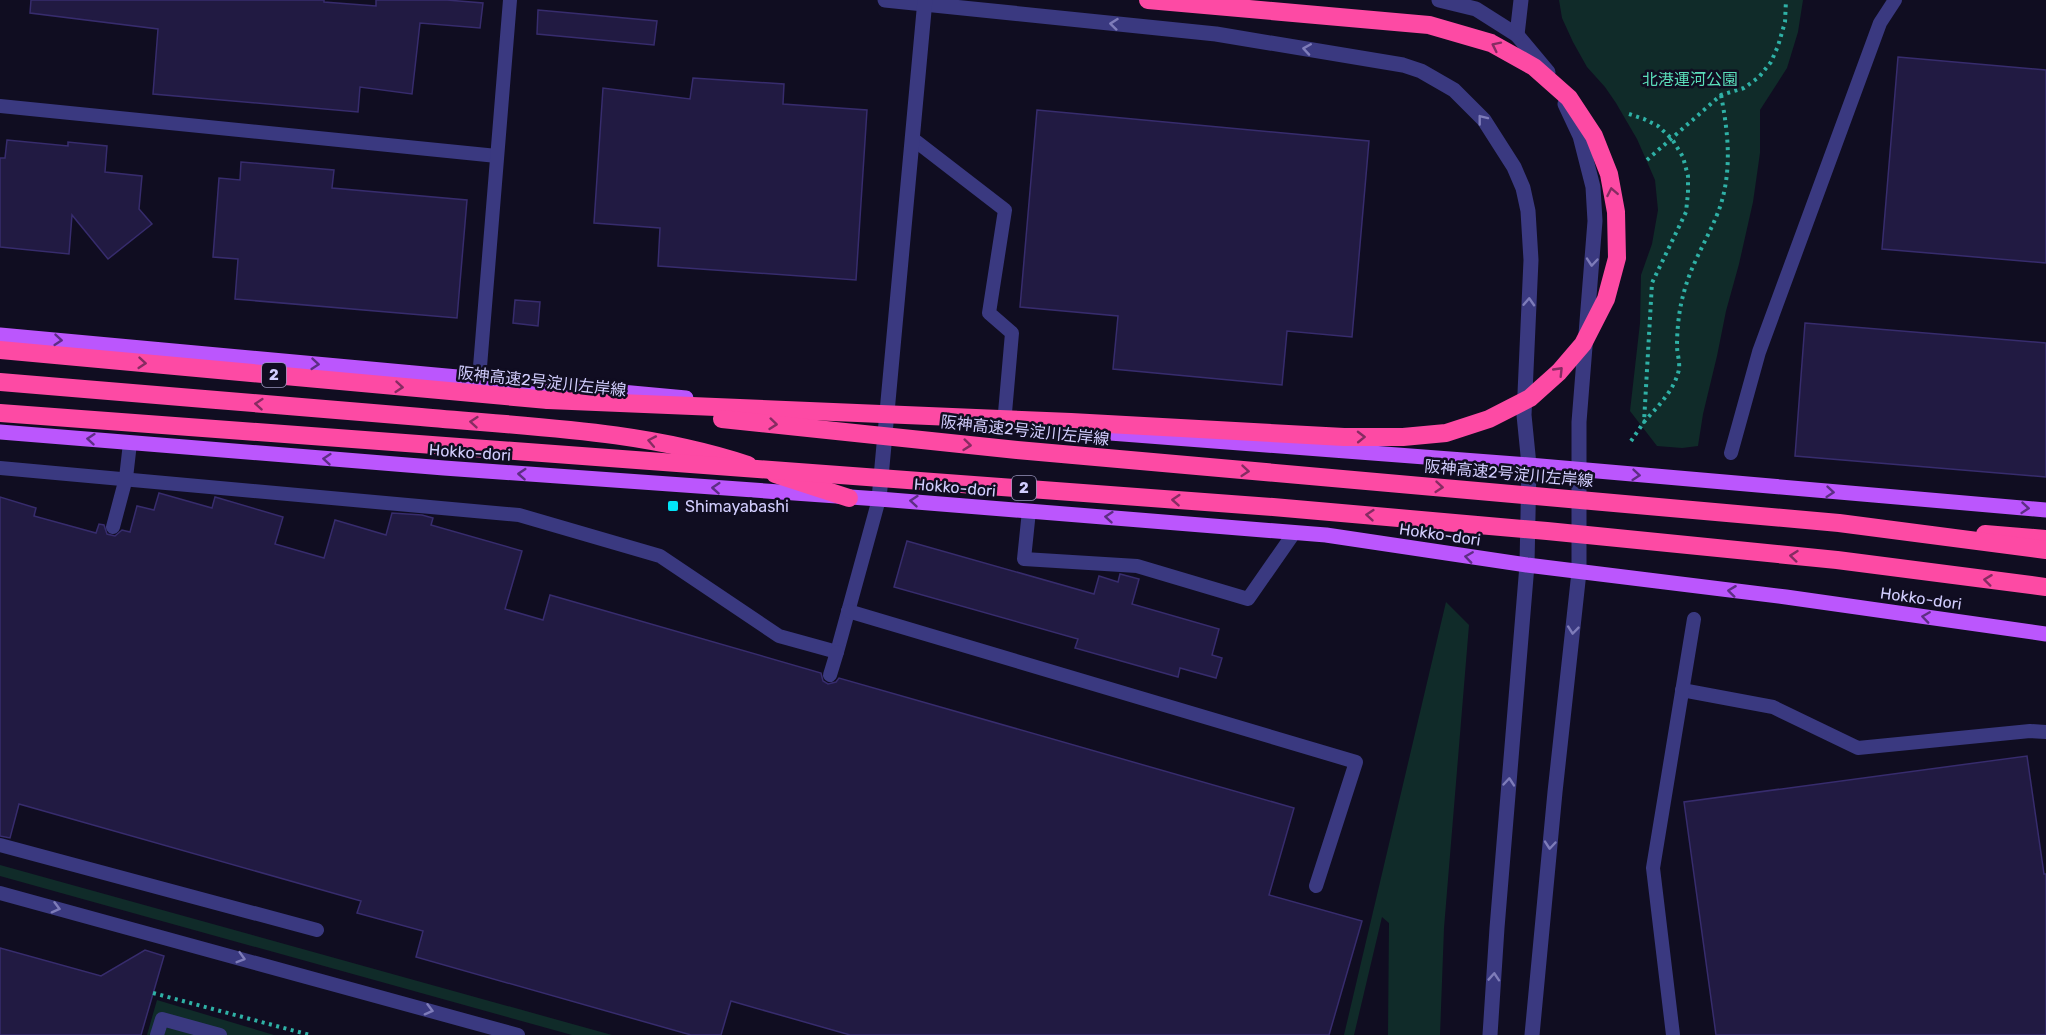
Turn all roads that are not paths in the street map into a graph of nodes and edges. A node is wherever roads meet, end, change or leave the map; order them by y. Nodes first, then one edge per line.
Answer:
1 (510, 0) edge
2 (885, 0) edge
3 (1148, 0) edge
4 (1439, 0) edge
5 (1521, 0) edge
6 (1895, 0) edge
7 (925, 2) edge
8 (1518, 35) junction
9 (0, 106) edge
10 (912, 139) junction
11 (497, 156) junction
12 (0, 335) edge
13 (0, 350) edge
14 (479, 379) junction
15 (0, 382) edge
16 (548, 400) junction
17 (0, 412) edge
18 (887, 416) junction
19 (1004, 424) junction
20 (0, 432) edge
21 (129, 443) junction
22 (1731, 453) dead end
23 (1529, 465) junction
24 (0, 468) edge
25 (1578, 470) junction
26 (126, 478) junction
27 (849, 498) junction
28 (879, 498) junction
29 (2046, 510) edge
30 (1029, 511) junction
31 (1839, 523) junction
32 (113, 527) dead end
33 (1294, 532) junction
34 (2046, 539) edge
35 (2046, 550) edge
36 (1527, 565) junction
37 (1579, 572) junction
38 (2046, 587) edge
39 (848, 611) junction
40 (1694, 619) dead end
41 (2046, 634) edge
42 (837, 652) junction
43 (830, 675) dead end
44 (1682, 690) junction
45 (2046, 732) edge
46 (0, 845) edge
47 (1316, 886) dead end
48 (0, 892) edge
49 (317, 930) dead end
50 (157, 1035) edge
51 (220, 1035) edge
52 (518, 1035) edge
53 (1490, 1035) edge
54 (1532, 1035) edge
55 (1673, 1035) edge

1 - 11 lane
2 - 7 street
16 -> 3 highway, 2, bridge
4 - 8 street
5 - 8 street
6 - 22 lane
7 - 10 street
23 -> 7 street
8 -> 25 street
9 - 11 lane
10 - 18 street
10 - 19 lane
11 - 14 lane
12 -> 14 main road
13 -> 16 highway, 阪神高速2号淀川左岸線 / 2
14 - 18 main road
27 -> 15 highway
16 -> 31 highway, 阪神高速2号淀川左岸線 / 2, bridge
38 -> 17 highway, 2, bridge
18 - 19 main road
18 - 28 street
19 - 23 main road
21 -> 20 main road, Hokko-dori
21 - 26 lane
27 -> 21 main road, Hokko-dori
23 - 25 main road
23 - 36 street
24 - 26 lane
25 -> 29 main road
25 - 37 street
26 - 32 lane
26 - 42 lane
27 - 28 main road, Hokko-dori
30 -> 28 main road, Hokko-dori
28 - 39 lane
33 -> 30 main road, Hokko-dori
30 - 33 lane
31 - 34 highway, bridge
31 - 35 highway, 阪神高速2号淀川左岸線 / 2, bridge
36 -> 33 main road, Hokko-dori
36 - 37 main road, Hokko-dori
53 -> 36 street
41 -> 37 main road, Hokko-dori
37 -> 54 street
39 - 42 lane
39 - 47 lane
40 - 44 lane
42 - 43 lane
44 - 45 lane
44 - 55 lane
46 - 49 lane
48 -> 52 lane
50 - 51 lane

